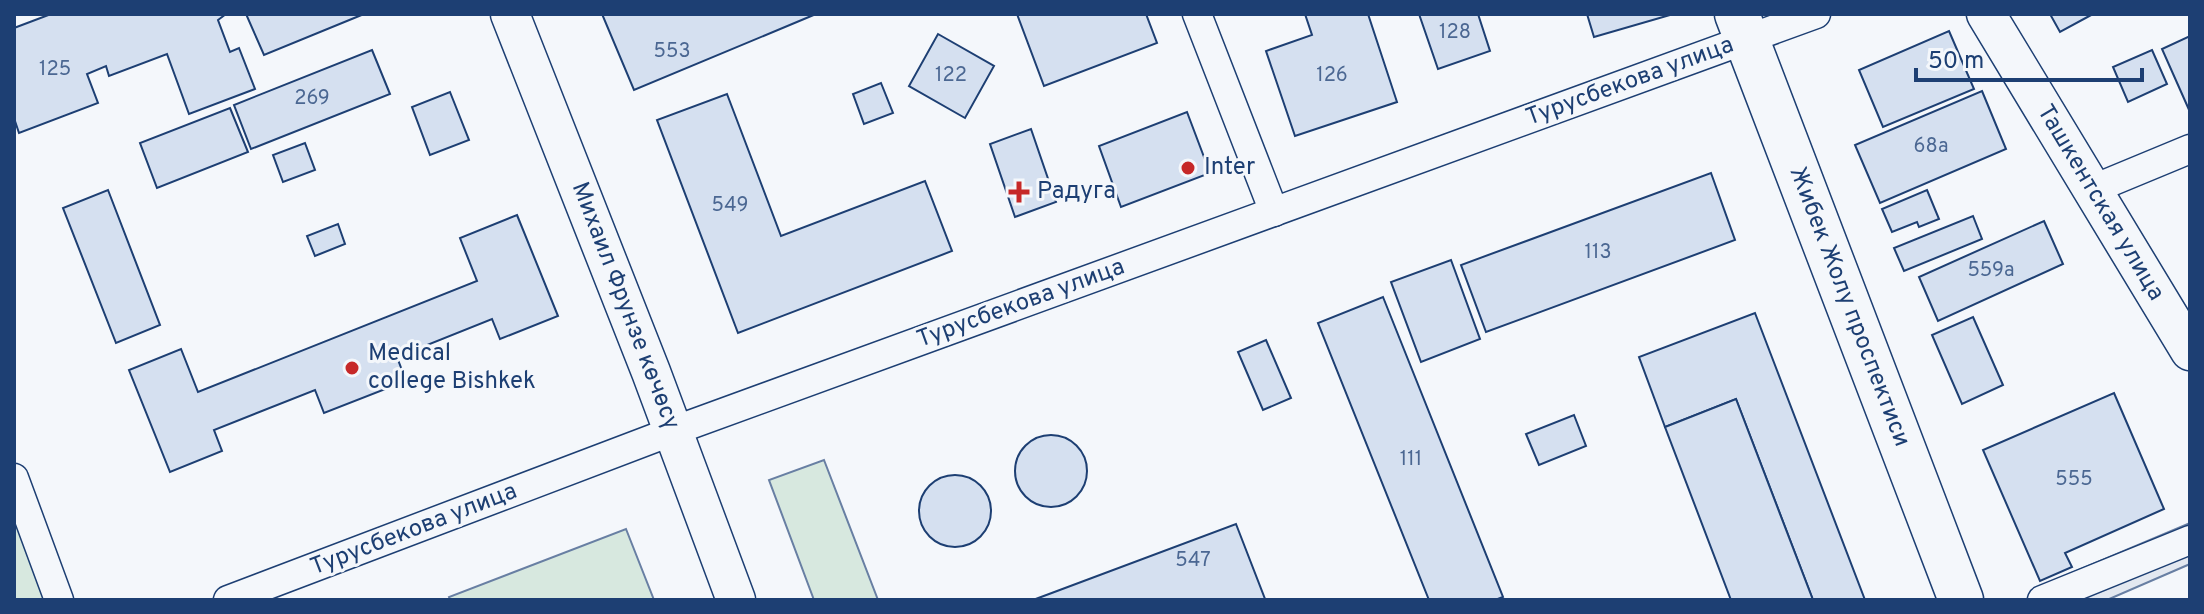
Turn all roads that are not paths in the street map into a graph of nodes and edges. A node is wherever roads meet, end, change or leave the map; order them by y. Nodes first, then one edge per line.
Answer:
1 (510, 14) edge
2 (1197, 14) edge
3 (1816, 14) edge
4 (1986, 14) edge
5 (1742, 27) edge
6 (2190, 149) edge
7 (2091, 190) junction
8 (1274, 212) junction
9 (2190, 351) edge
10 (673, 431) junction
11 (14, 478) edge
12 (2190, 540) edge
13 (59, 600) edge
14 (228, 600) edge
15 (736, 600) edge
16 (1961, 600) edge
17 (2042, 600) edge

1 - 10 main road, Михаил Фрунзе көчөсү
2 - 8 street
3 - 5 street, Турусбекова улица
4 - 7 main road, Ташкентская улица
5 - 8 street, Турусбекова улица
5 - 16 main road, Жибек Жолу проспектиси
6 - 7 street
7 - 9 main road, Ташкентская улица
8 - 10 street, Турусбекова улица
10 - 14 street, Турусбекова улица
10 - 15 main road, Михаил Фрунзе көчөсү
11 - 13 street
12 - 17 street

